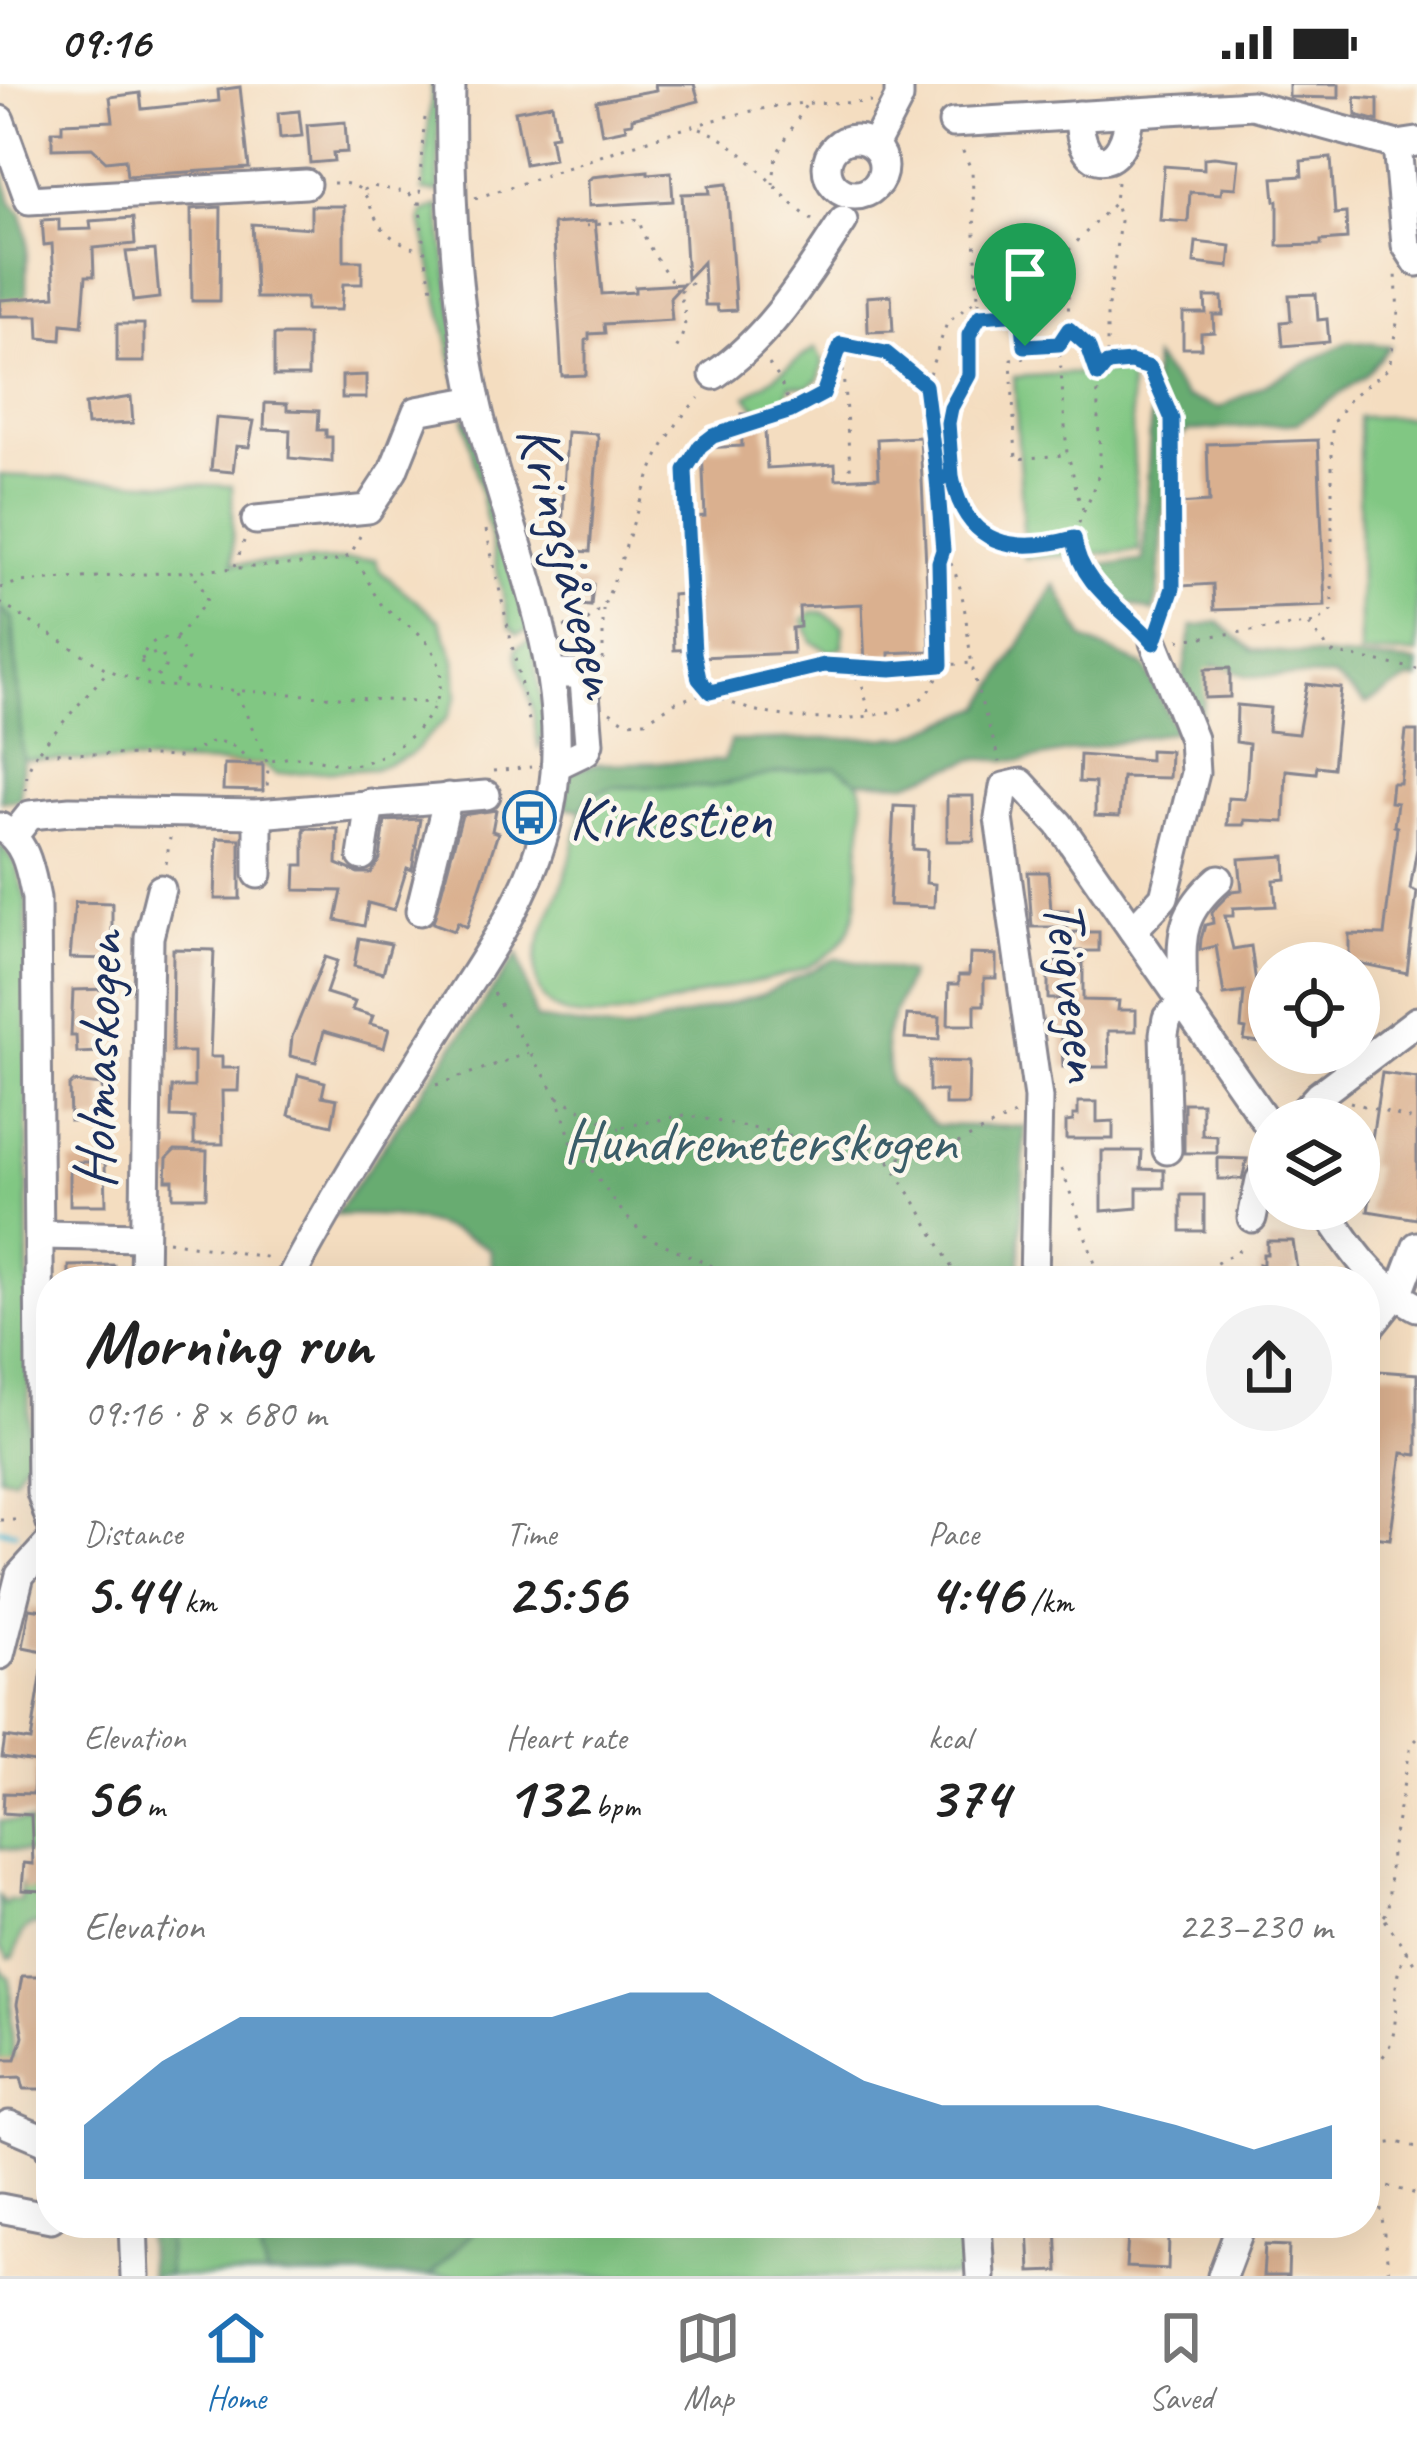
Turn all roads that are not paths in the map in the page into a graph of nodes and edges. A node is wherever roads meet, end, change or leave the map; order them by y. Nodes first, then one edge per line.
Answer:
1 (451, 84) edge
2 (888, 93) edge
3 (1252, 95) edge
4 (1129, 112) junction
5 (1079, 115) junction
6 (0, 120) edge
7 (953, 123) road end
8 (1407, 143) edge
9 (874, 146) dead end
10 (306, 184) road end
11 (838, 229) road end
12 (1411, 254) edge
13 (714, 375) dead end
14 (476, 400) junction
15 (256, 520) road end
16 (1154, 643) road end
17 (551, 674) junction
18 (556, 766) junction
19 (486, 795) dead end
20 (448, 797) junction
21 (263, 803) junction
22 (370, 803) junction
23 (15, 826) edge
24 (362, 856) dead end
25 (258, 874) dead end
26 (1219, 879) dead end
27 (161, 889) road end
28 (420, 911) dead end
29 (1133, 930) junction
30 (1181, 1005) junction
31 (1417, 1021) edge
32 (1249, 1098) edge
33 (1319, 1098) edge
34 (1167, 1150) dead end
35 (1340, 1230) edge
36 (41, 1235) junction
37 (145, 1237) junction
38 (1417, 1246) edge
39 (41, 1266) edge
40 (144, 1266) edge
41 (290, 1266) edge
42 (1034, 1266) edge
43 (1365, 1266) edge
44 (1380, 1280) edge
45 (1407, 1302) edge
46 (1380, 1322) edge
47 (36, 1557) edge
48 (0, 1654) edge
49 (9, 2126) dead end
50 (36, 2137) edge
51 (0, 2208) edge
52 (36, 2215) edge
53 (134, 2238) edge
54 (978, 2238) edge
55 (1236, 2238) edge
56 (136, 2276) edge
57 (980, 2276) edge
58 (1222, 2276) edge

1 - 14 street, Kringsjåvegen
2 - 9 street
3 - 4 street
3 - 8 street
4 - 5 street
4 - 5 street
5 - 7 street
6 - 10 street
8 - 12 street
11 - 13 street
14 - 15 street
14 - 17 street, Kringsjåvegen
16 - 29 street
17 - 18 street, Kringsjåvegen
17 - 18 street
18 - 41 street, Kringsjåvegen
19 - 20 street
20 - 22 street
20 - 28 street
21 - 22 street
21 - 23 street
21 - 25 street
22 - 24 street
23 - 36 street
26 - 30 street
27 - 37 street, Holmaskogen
29 - 30 street
29 - 42 street, Teigvegen
30 - 32 street
30 - 34 street
31 - 33 street
35 - 43 street
36 - 37 street, Holmaskogen
36 - 39 street
37 - 40 street, Holmaskogen
38 - 45 street
44 - 45 street
45 - 46 street
47 - 48 street
49 - 50 street
51 - 52 street
53 - 56 street
54 - 57 street
55 - 58 street

